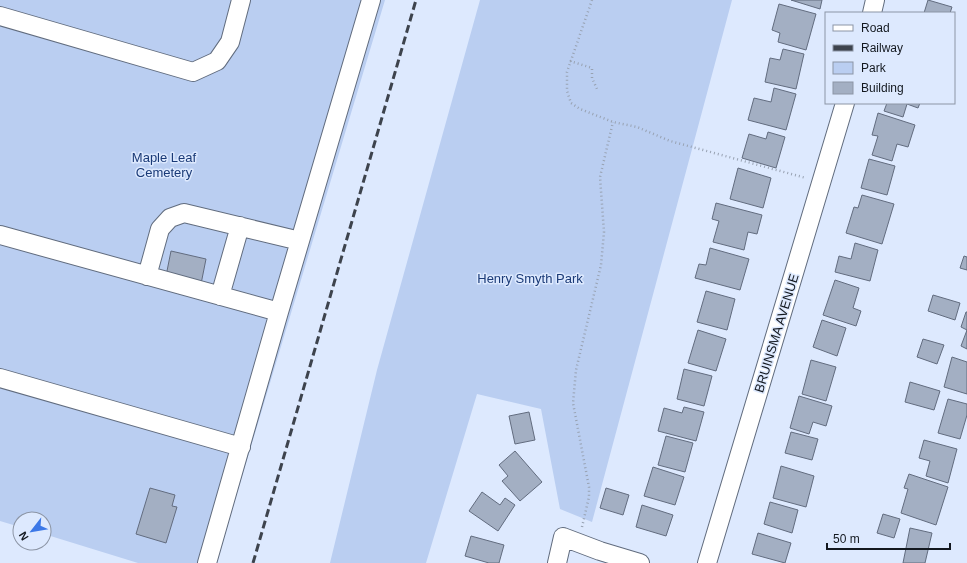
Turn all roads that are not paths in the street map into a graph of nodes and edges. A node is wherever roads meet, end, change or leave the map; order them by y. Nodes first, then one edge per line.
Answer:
1 (241, 0) edge
2 (371, 0) edge
3 (875, 0) edge
4 (872, 12) edge
5 (0, 16) edge
6 (845, 104) edge
7 (240, 226) junction
8 (0, 235) edge
9 (300, 241) junction
10 (147, 276) junction
11 (220, 296) junction
12 (279, 312) junction
13 (0, 378) edge
14 (241, 447) junction
15 (208, 563) edge
16 (556, 563) edge
17 (640, 563) edge
18 (707, 563) edge

1 - 5 street
2 - 9 street
3 - 4 street
6 - 18 street, BRUINSMA AVENUE
7 - 9 street
7 - 10 street
7 - 11 street
8 - 10 street
9 - 12 street
10 - 11 street
11 - 12 street
12 - 14 street
13 - 14 street
14 - 15 street
16 - 17 street

